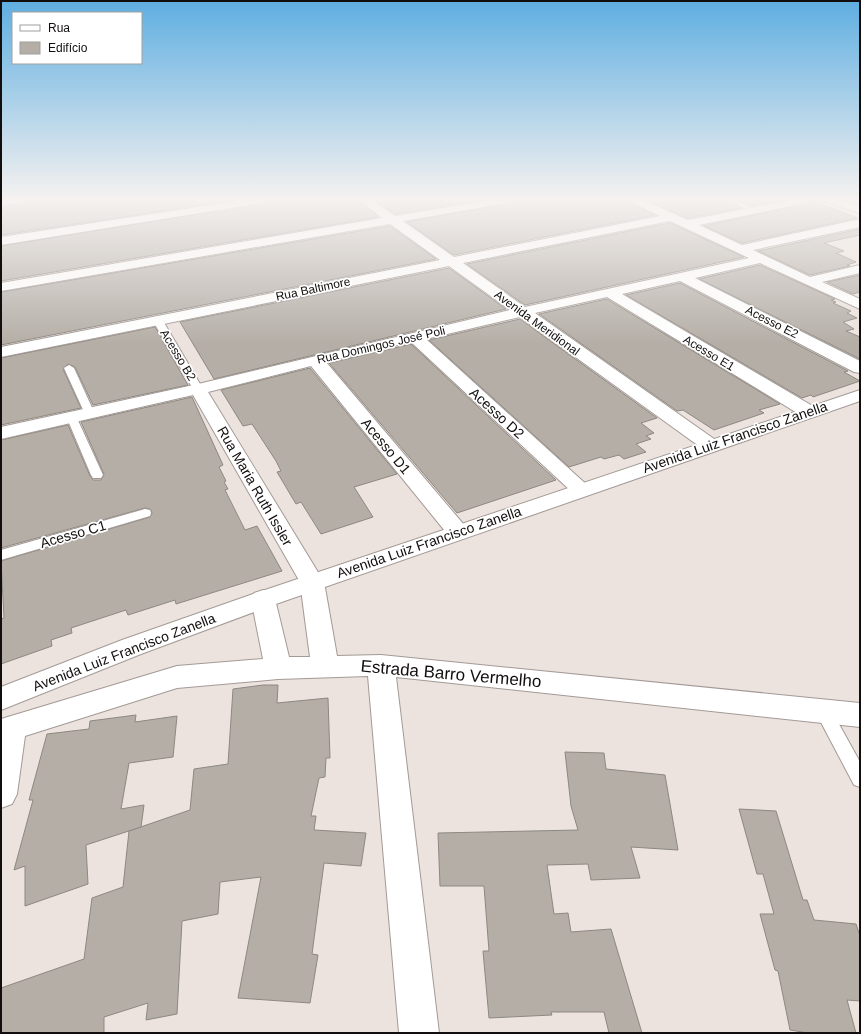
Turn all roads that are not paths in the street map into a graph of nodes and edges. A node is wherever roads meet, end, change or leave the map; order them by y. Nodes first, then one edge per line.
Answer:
1 (228, 248) edge
2 (434, 248) edge
3 (516, 248) edge
4 (744, 248) edge
5 (741, 249) joint
6 (762, 259) junction
7 (452, 261) junction
8 (860, 269) edge
9 (683, 277) junction
10 (809, 281) junction
11 (1, 287) edge
12 (610, 293) junction
13 (860, 304) edge
14 (522, 312) junction
15 (158, 321) junction
16 (414, 337) junction
17 (1, 352) edge
18 (315, 360) junction
19 (69, 368) dead end
20 (860, 368) edge
21 (198, 390) junction
22 (860, 395) edge
23 (89, 412) junction
24 (809, 412) junction
25 (71, 416) junction
26 (1, 433) edge
27 (710, 445) junction
28 (97, 475) dead end
29 (580, 489) junction
30 (145, 513) dead end
31 (457, 531) junction
32 (1, 555) edge
33 (312, 582) junction
34 (263, 599) junction
35 (381, 665) junction
36 (325, 666) junction
37 (278, 668) junction
38 (1, 699) edge
39 (823, 711) junction
40 (860, 715) edge
41 (6, 730) edge
42 (860, 779) edge
43 (1, 794) edge
44 (419, 1033) edge

1 - 11 street
2 - 7 street, Avenida Meridional
3 - 7 street, Rua Baltimore
4 - 5 street
5 - 6 street
6 - 9 street, Rua Domingos José Poli
6 - 10 street
7 - 14 street, Avenida Meridional
7 - 15 street, Rua Baltimore
8 - 10 street
9 - 12 street, Rua Domingos José Poli
9 - 20 street, Acesso E2
10 - 13 street
12 - 14 street, Rua Domingos José Poli
12 - 24 street, Acesso E1
14 - 16 street, Rua Domingos José Poli
14 - 27 street, Avenida Meridional
15 - 17 street, Rua Baltimore
15 - 21 lane, Acesso B2
16 - 18 street, Rua Domingos José Poli
16 - 29 street, Acesso D2
18 - 21 street, Rua Domingos José Poli
18 - 31 street, Acesso D1
19 - 23 lane
21 - 23 street, Rua Domingos José Poli
21 - 33 street, Rua Maria Ruth Issler
22 - 24 street, Avenida Luiz Francisco Zanella
23 - 25 street, Rua Domingos José Poli
24 - 27 street, Avenida Luiz Francisco Zanella
25 - 26 street, Rua Domingos José Poli
25 - 28 lane
27 - 29 street, Avenida Luiz Francisco Zanella
29 - 31 street, Avenida Luiz Francisco Zanella
30 - 32 lane, Acesso C1
31 - 33 street, Avenida Luiz Francisco Zanella
33 - 34 street, Avenida Luiz Francisco Zanella
33 - 36 street
34 - 37 street
34 - 38 street, Avenida Luiz Francisco Zanella
35 - 36 street, Estrada Barro Vermelho
35 - 39 street, Estrada Barro Vermelho
35 - 44 street
36 - 37 street, Estrada Barro Vermelho
37 - 41 street, Estrada Barro Vermelho
39 - 40 street, Estrada Barro Vermelho
39 - 42 lane
41 - 43 street

